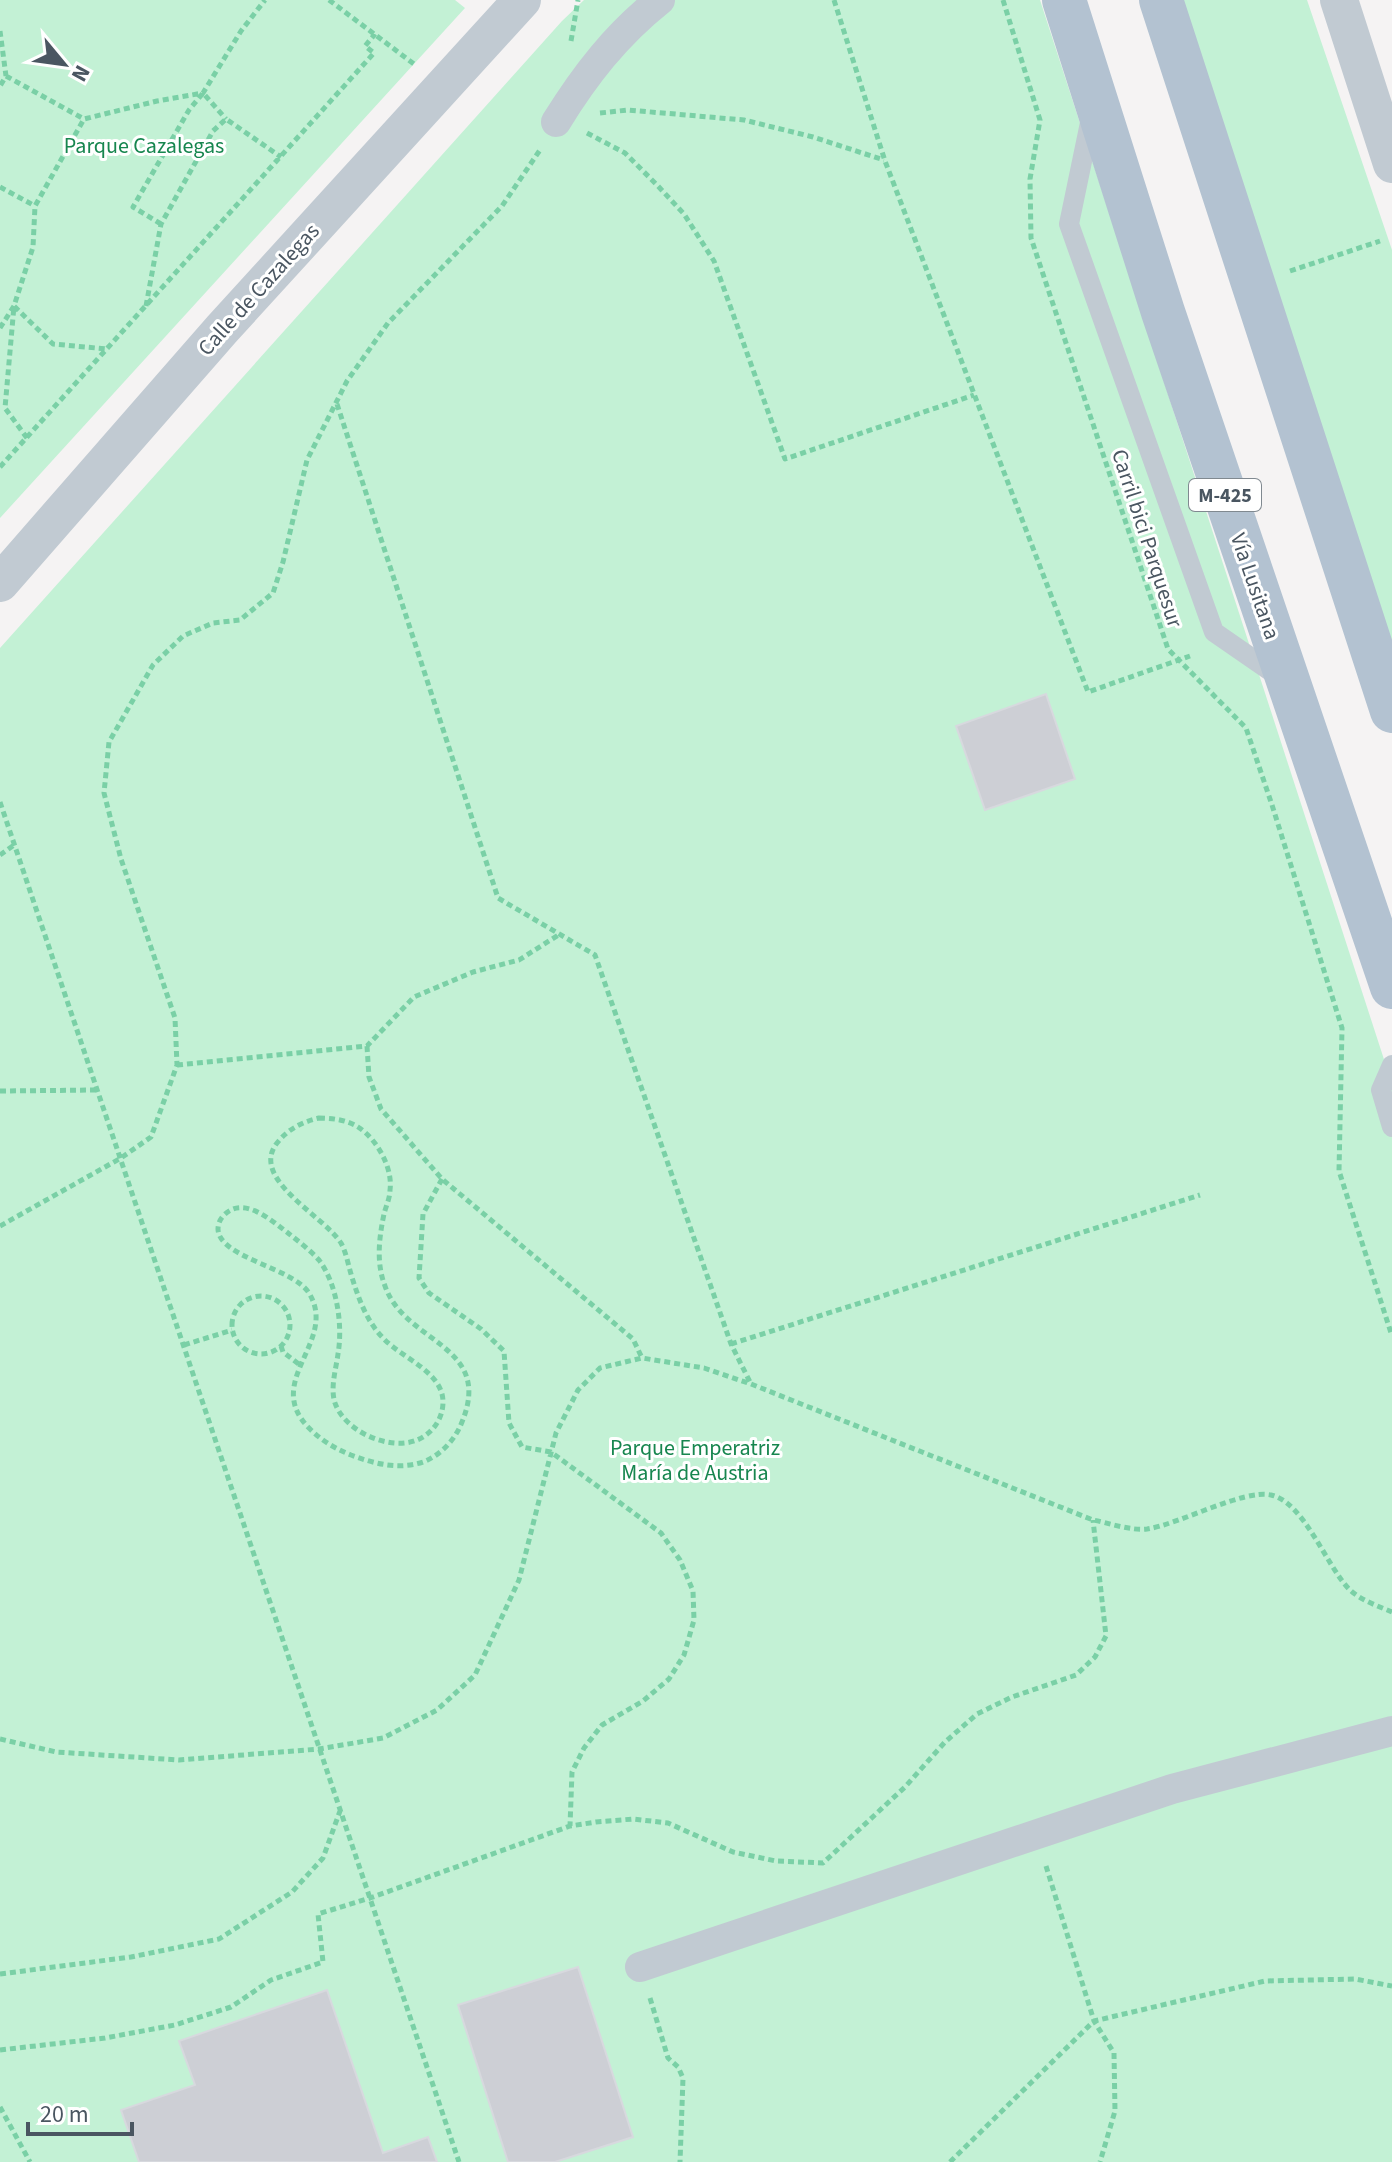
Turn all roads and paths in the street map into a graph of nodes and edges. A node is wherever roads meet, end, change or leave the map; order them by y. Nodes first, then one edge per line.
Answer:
1 (265, 0) edge
2 (329, 0) edge
3 (522, 0) edge
4 (660, 0) edge
5 (834, 0) edge
6 (1003, 0) edge
7 (1064, 0) edge
8 (1161, 0) edge
9 (1339, 0) edge
10 (0, 31) edge
11 (375, 34) junction
12 (415, 64) dead end
13 (6, 76) junction
14 (0, 86) edge
15 (203, 93) junction
16 (1095, 98) junction
17 (84, 119) junction
18 (226, 119) junction
19 (556, 122) junction
20 (281, 157) junction
21 (885, 161) junction
22 (1392, 164) edge
23 (0, 187) edge
24 (35, 206) junction
25 (161, 224) junction
26 (1380, 241) dead end
27 (1283, 274) dead end
28 (14, 306) junction
29 (146, 307) junction
30 (0, 328) edge
31 (108, 349) junction
32 (974, 395) junction
33 (336, 403) junction
34 (27, 438) junction
35 (0, 467) edge
36 (0, 583) edge
37 (1190, 656) dead end
38 (1181, 660) junction
39 (1289, 684) junction
40 (1392, 711) edge
41 (0, 802) edge
42 (14, 845) junction
43 (0, 855) edge
44 (560, 934) junction
45 (1392, 987) edge
46 (367, 1046) junction
47 (177, 1065) junction
48 (1392, 1065) edge
49 (97, 1090) junction
50 (0, 1091) edge
51 (1392, 1127) edge
52 (121, 1158) junction
53 (442, 1179) junction
54 (1200, 1195) dead end
55 (0, 1226) edge
56 (232, 1330) junction
57 (1392, 1336) edge
58 (731, 1344) junction
59 (184, 1345) junction
60 (281, 1346) junction
61 (642, 1358) junction
62 (300, 1365) junction
63 (751, 1384) junction
64 (551, 1452) junction
65 (1093, 1520) junction
66 (1392, 1612) edge
67 (1392, 1731) edge
68 (0, 1739) edge
69 (319, 1749) junction
70 (341, 1811) junction
71 (570, 1826) junction
72 (1036, 1834) junction
73 (370, 1898) junction
74 (640, 1967) joint
75 (0, 1974) edge
76 (1392, 1986) edge
77 (1094, 2021) junction
78 (0, 2050) edge
79 (0, 2107) edge
80 (30, 2162) edge
81 (459, 2162) edge
82 (680, 2162) edge
83 (950, 2162) edge
84 (1100, 2162) edge

1 - 15 path
2 - 11 path
3 - 36 street, Calle de Cazalegas
4 - 19 street
5 - 21 path
6 - 38 path, Carril bici Parquesur
7 - 16 main road, Vía Lusitana / M-425
8 - 40 main road
9 - 22 street
10 - 13 path
11 - 12 path
11 - 20 path
13 - 14 path
13 - 17 path
15 - 17 path
15 - 18 path
15 - 25 path
16 - 39 main road, Vía Lusitana / M-425
16 - 39 lane
17 - 24 path
18 - 20 path
18 - 25 path
19 - 21 path
19 - 32 path
19 - 33 path
20 - 29 path
21 - 32 path
23 - 24 path
24 - 28 path
25 - 29 path
26 - 27 path
28 - 30 path
28 - 31 path
28 - 34 path
29 - 31 path
31 - 34 path
32 - 38 path
33 - 44 path
33 - 47 path
34 - 35 path
37 - 38 path
38 - 57 path, Carril bici Parquesur
39 - 45 main road, Vía Lusitana / M-425
41 - 42 path
42 - 43 path
42 - 49 path
44 - 46 path
44 - 58 path
46 - 47 path
46 - 53 path
47 - 52 path
48 - 51 lane
49 - 50 path
49 - 52 path
52 - 55 path
52 - 59 path
53 - 61 path
53 - 64 path
54 - 58 path
56 - 59 path
56 - 60 path
56 - 60 path
58 - 63 path
59 - 69 path
60 - 62 path
61 - 63 path
61 - 64 path
62 - 62 path
63 - 65 path
64 - 69 path
64 - 71 path
65 - 66 path
65 - 71 path
67 - 72 street
68 - 69 path
69 - 70 path
70 - 73 path
70 - 75 path
71 - 73 path
72 - 74 street
72 - 77 path
73 - 78 path
73 - 81 path
74 - 82 path
76 - 77 path
77 - 83 path
77 - 84 path
79 - 80 path

